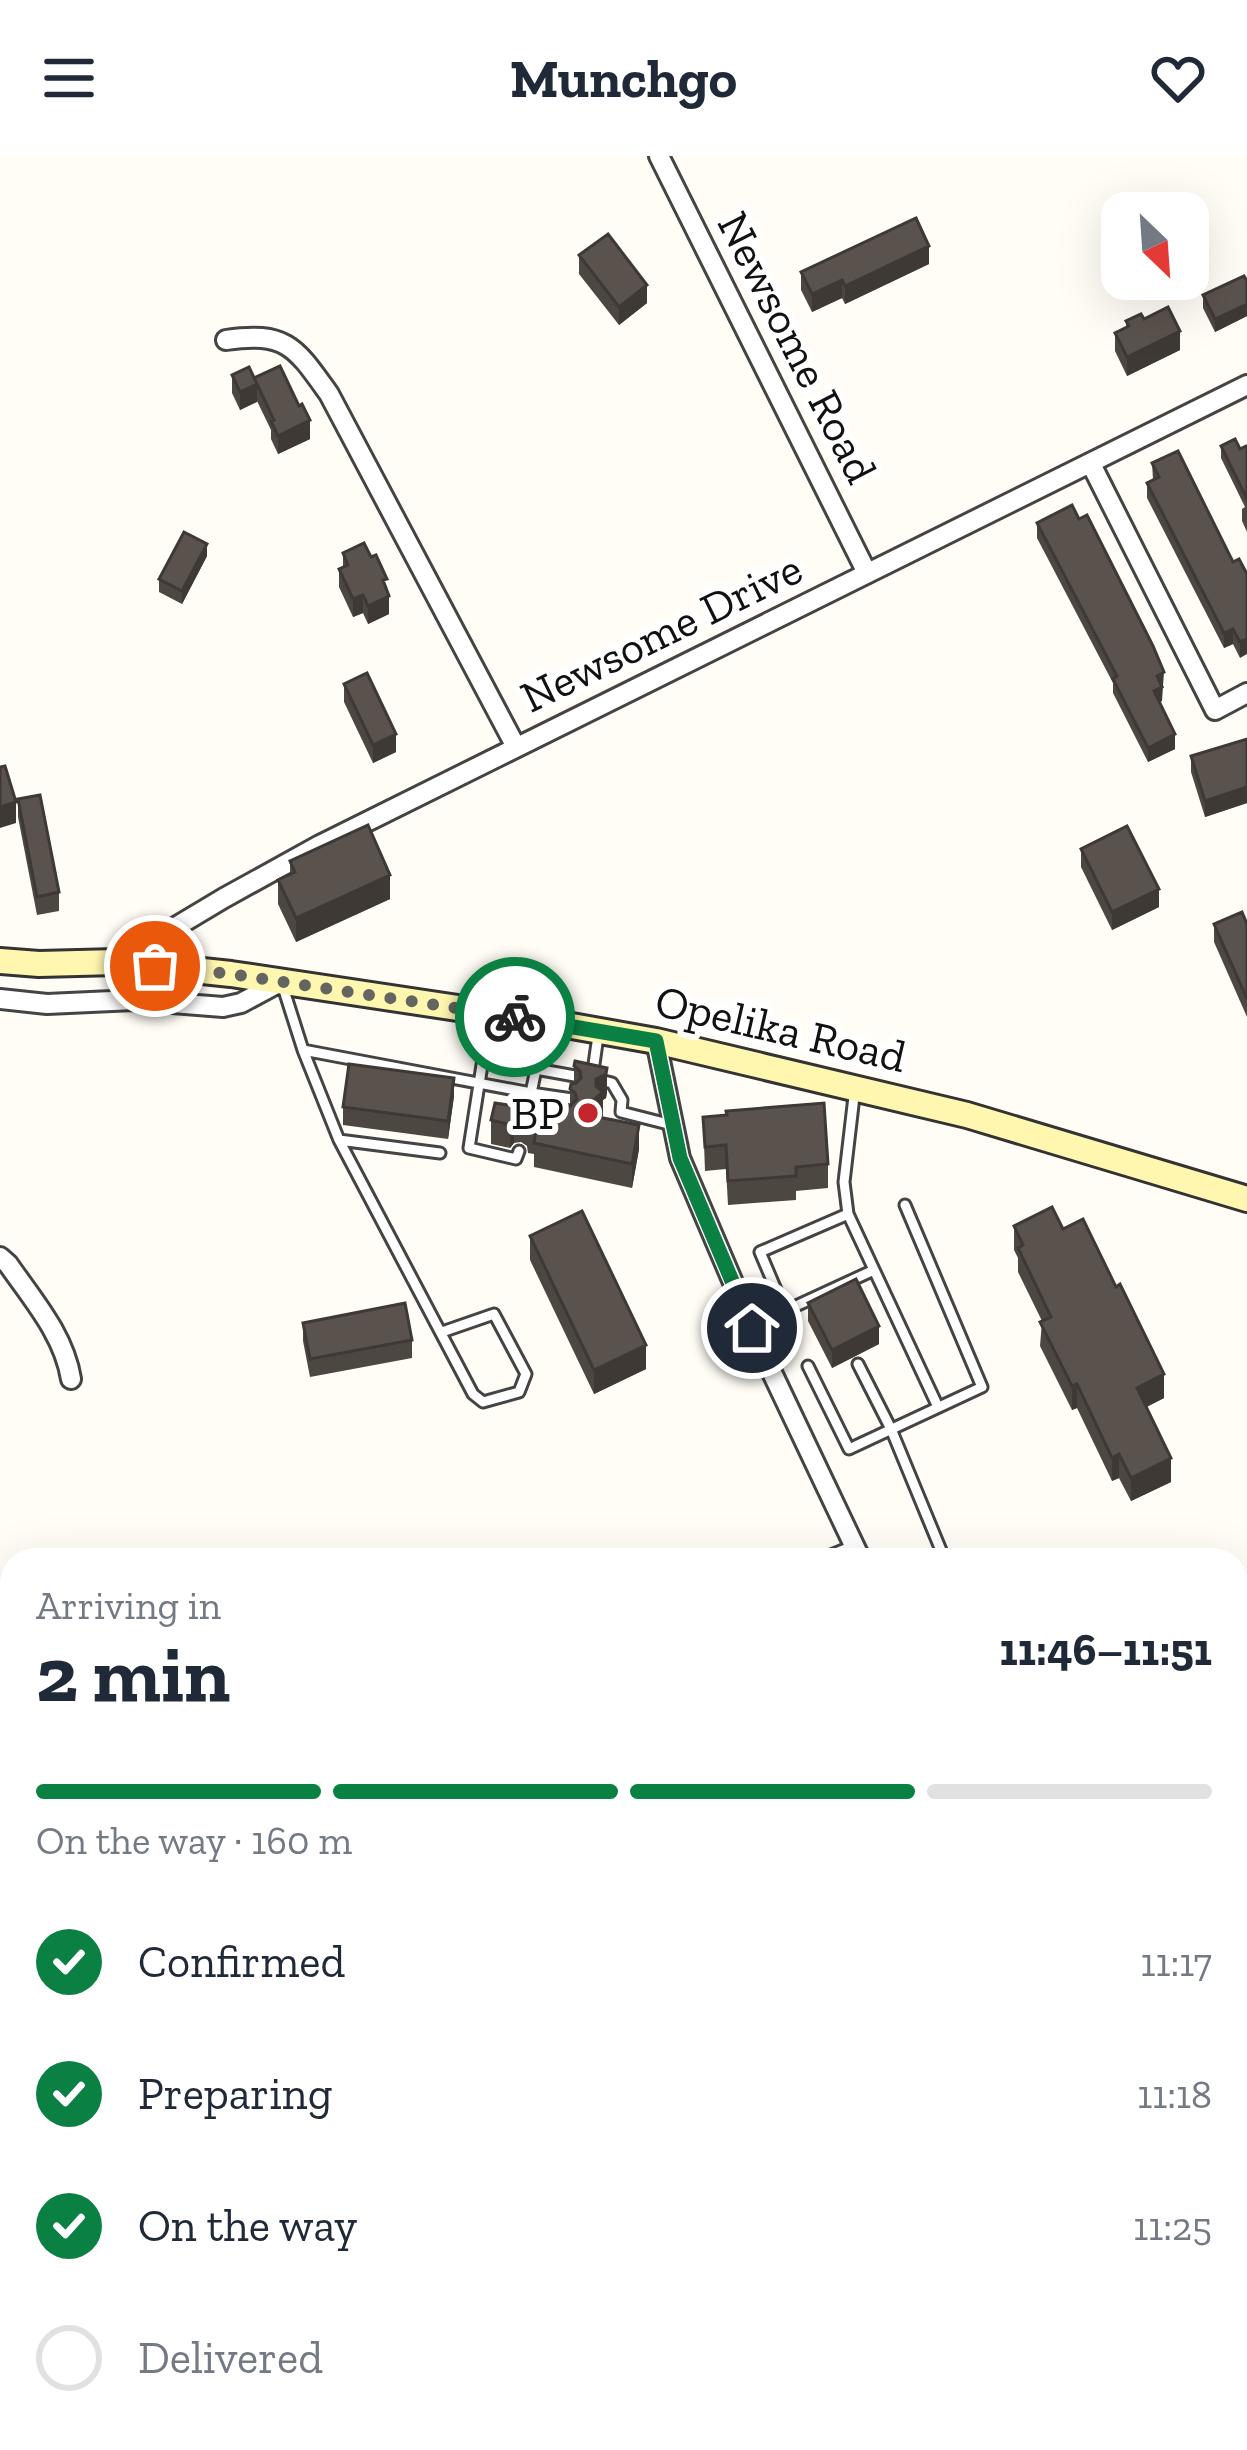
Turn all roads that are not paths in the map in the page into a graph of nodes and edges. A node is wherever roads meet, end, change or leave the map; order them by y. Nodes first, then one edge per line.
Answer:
1 (659, 156) edge
2 (226, 340) dead end
3 (1247, 386) edge
4 (1091, 464) junction
5 (867, 573) junction
6 (1247, 693) edge
7 (516, 747) junction
8 (0, 961) edge
9 (117, 962) junction
10 (281, 981) junction
11 (0, 998) edge
12 (490, 1013) junction
13 (544, 1021) junction
14 (599, 1031) junction
15 (656, 1041) junction
16 (303, 1051) junction
17 (536, 1069) junction
18 (592, 1078) junction
19 (479, 1083) junction
20 (856, 1087) junction
21 (531, 1094) junction
22 (572, 1100) edge
23 (604, 1107) edge
24 (527, 1112) junction
25 (622, 1112) junction
26 (548, 1117) edge
27 (614, 1123) edge
28 (672, 1124) junction
29 (523, 1132) edge
30 (338, 1140) junction
31 (519, 1151) dead end
32 (440, 1153) dead end
33 (1247, 1199) edge
34 (905, 1205) dead end
35 (848, 1214) junction
36 (0, 1257) edge
37 (874, 1270) junction
38 (772, 1283) junction
39 (738, 1295) junction
40 (442, 1332) junction
41 (858, 1364) dead end
42 (808, 1366) dead end
43 (71, 1379) dead end
44 (938, 1407) junction
45 (891, 1430) junction
46 (856, 1548) edge
47 (940, 1548) edge

1 - 5 street, Newsome Road
2 - 7 street
3 - 4 street, Newsome Drive
4 - 5 street, Newsome Drive
4 - 6 street
5 - 7 street, Newsome Drive
7 - 9 street, Newsome Drive
8 - 9 main road, Opelika Road
9 - 10 main road, Opelika Road
10 - 11 street
10 - 12 main road, Opelika Road
10 - 16 lane
12 - 13 main road, Opelika Road
12 - 19 lane
13 - 14 main road, Opelika Road
13 - 17 lane
14 - 15 main road, Opelika Road
14 - 18 lane
15 - 20 main road, Opelika Road
15 - 28 street
16 - 19 lane
16 - 30 lane
17 - 18 lane
17 - 21 lane
18 - 25 lane
19 - 21 lane
19 - 31 lane
20 - 33 main road, Opelika Road
20 - 35 lane
21 - 22 lane
21 - 24 lane
23 - 25 lane
24 - 26 lane
24 - 29 lane
25 - 27 lane
25 - 28 lane
28 - 39 street
30 - 32 lane
30 - 40 lane
34 - 44 lane
35 - 37 lane
35 - 38 lane
36 - 43 street
37 - 38 lane
37 - 44 lane
38 - 39 lane
39 - 46 street
40 - 40 lane
41 - 45 lane
42 - 45 lane
44 - 45 lane
45 - 47 lane

